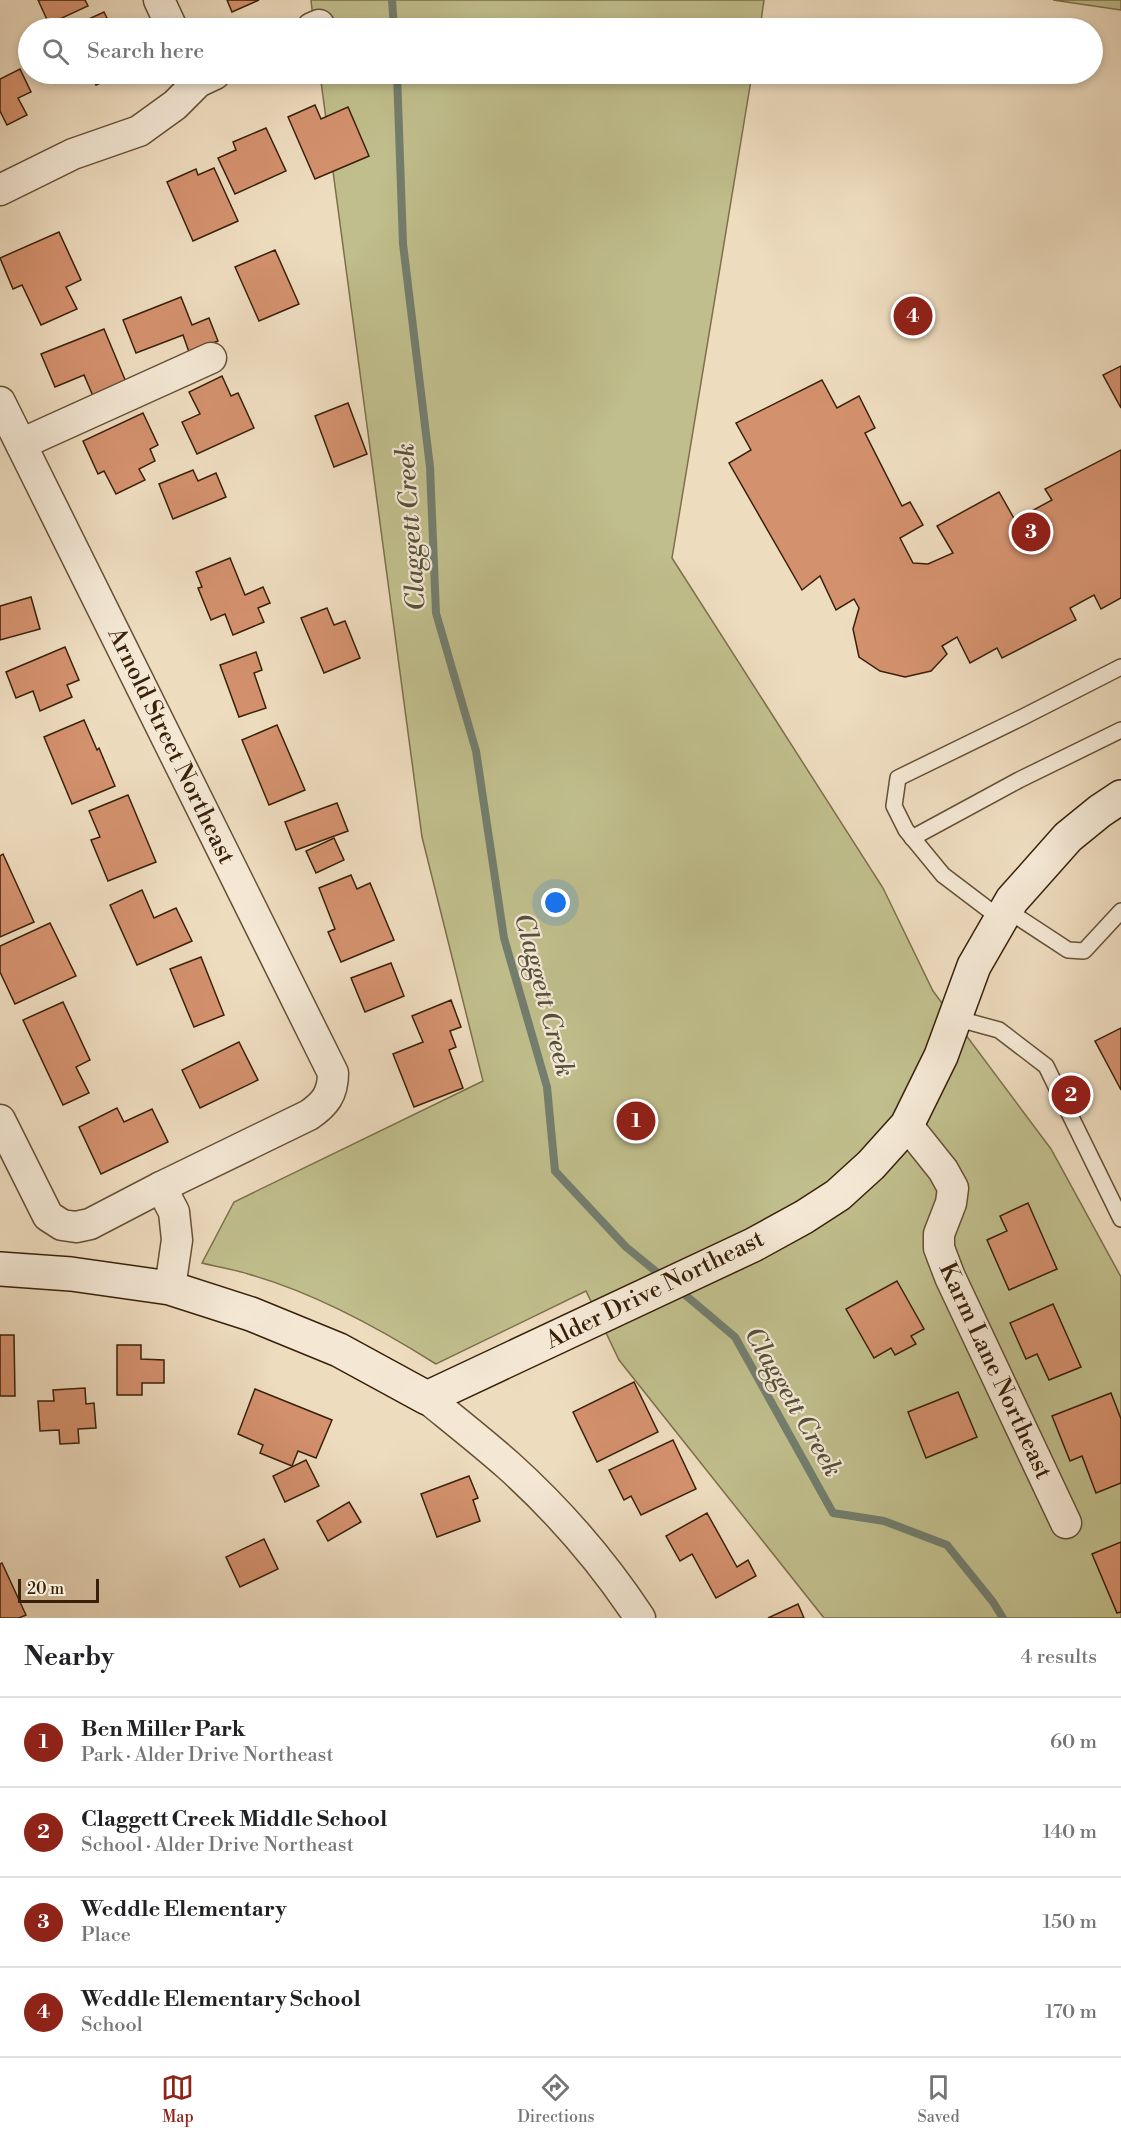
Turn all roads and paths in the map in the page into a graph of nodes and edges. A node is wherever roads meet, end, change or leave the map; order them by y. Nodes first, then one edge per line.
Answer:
1 (159, 0) edge
2 (167, 18) edge
3 (195, 84) edge
4 (0, 190) edge
5 (211, 358) dead end
6 (0, 402) edge
7 (21, 444) junction
8 (1121, 667) edge
9 (1121, 730) edge
10 (1121, 797) edge
11 (912, 838) junction
12 (1121, 911) edge
13 (1004, 915) junction
14 (955, 1018) junction
15 (0, 1120) edge
16 (907, 1125) junction
17 (160, 1187) junction
18 (1121, 1219) edge
19 (0, 1269) edge
20 (170, 1288) junction
21 (427, 1398) junction
22 (1066, 1523) dead end
23 (640, 1618) edge

1 - 2 street
3 - 4 street
5 - 7 street
6 - 7 street, Arnold Street Northeast
7 - 17 street, Arnold Street Northeast
8 - 11 lane
9 - 11 lane
10 - 13 street, Alder Drive Northeast
11 - 13 lane
12 - 13 lane
13 - 14 street, Alder Drive Northeast
14 - 16 street, Alder Drive Northeast
14 - 18 lane
15 - 17 street
16 - 21 street, Alder Drive Northeast
16 - 22 street, Karm Lane Northeast
17 - 20 street
19 - 20 street
20 - 21 street
21 - 23 street

